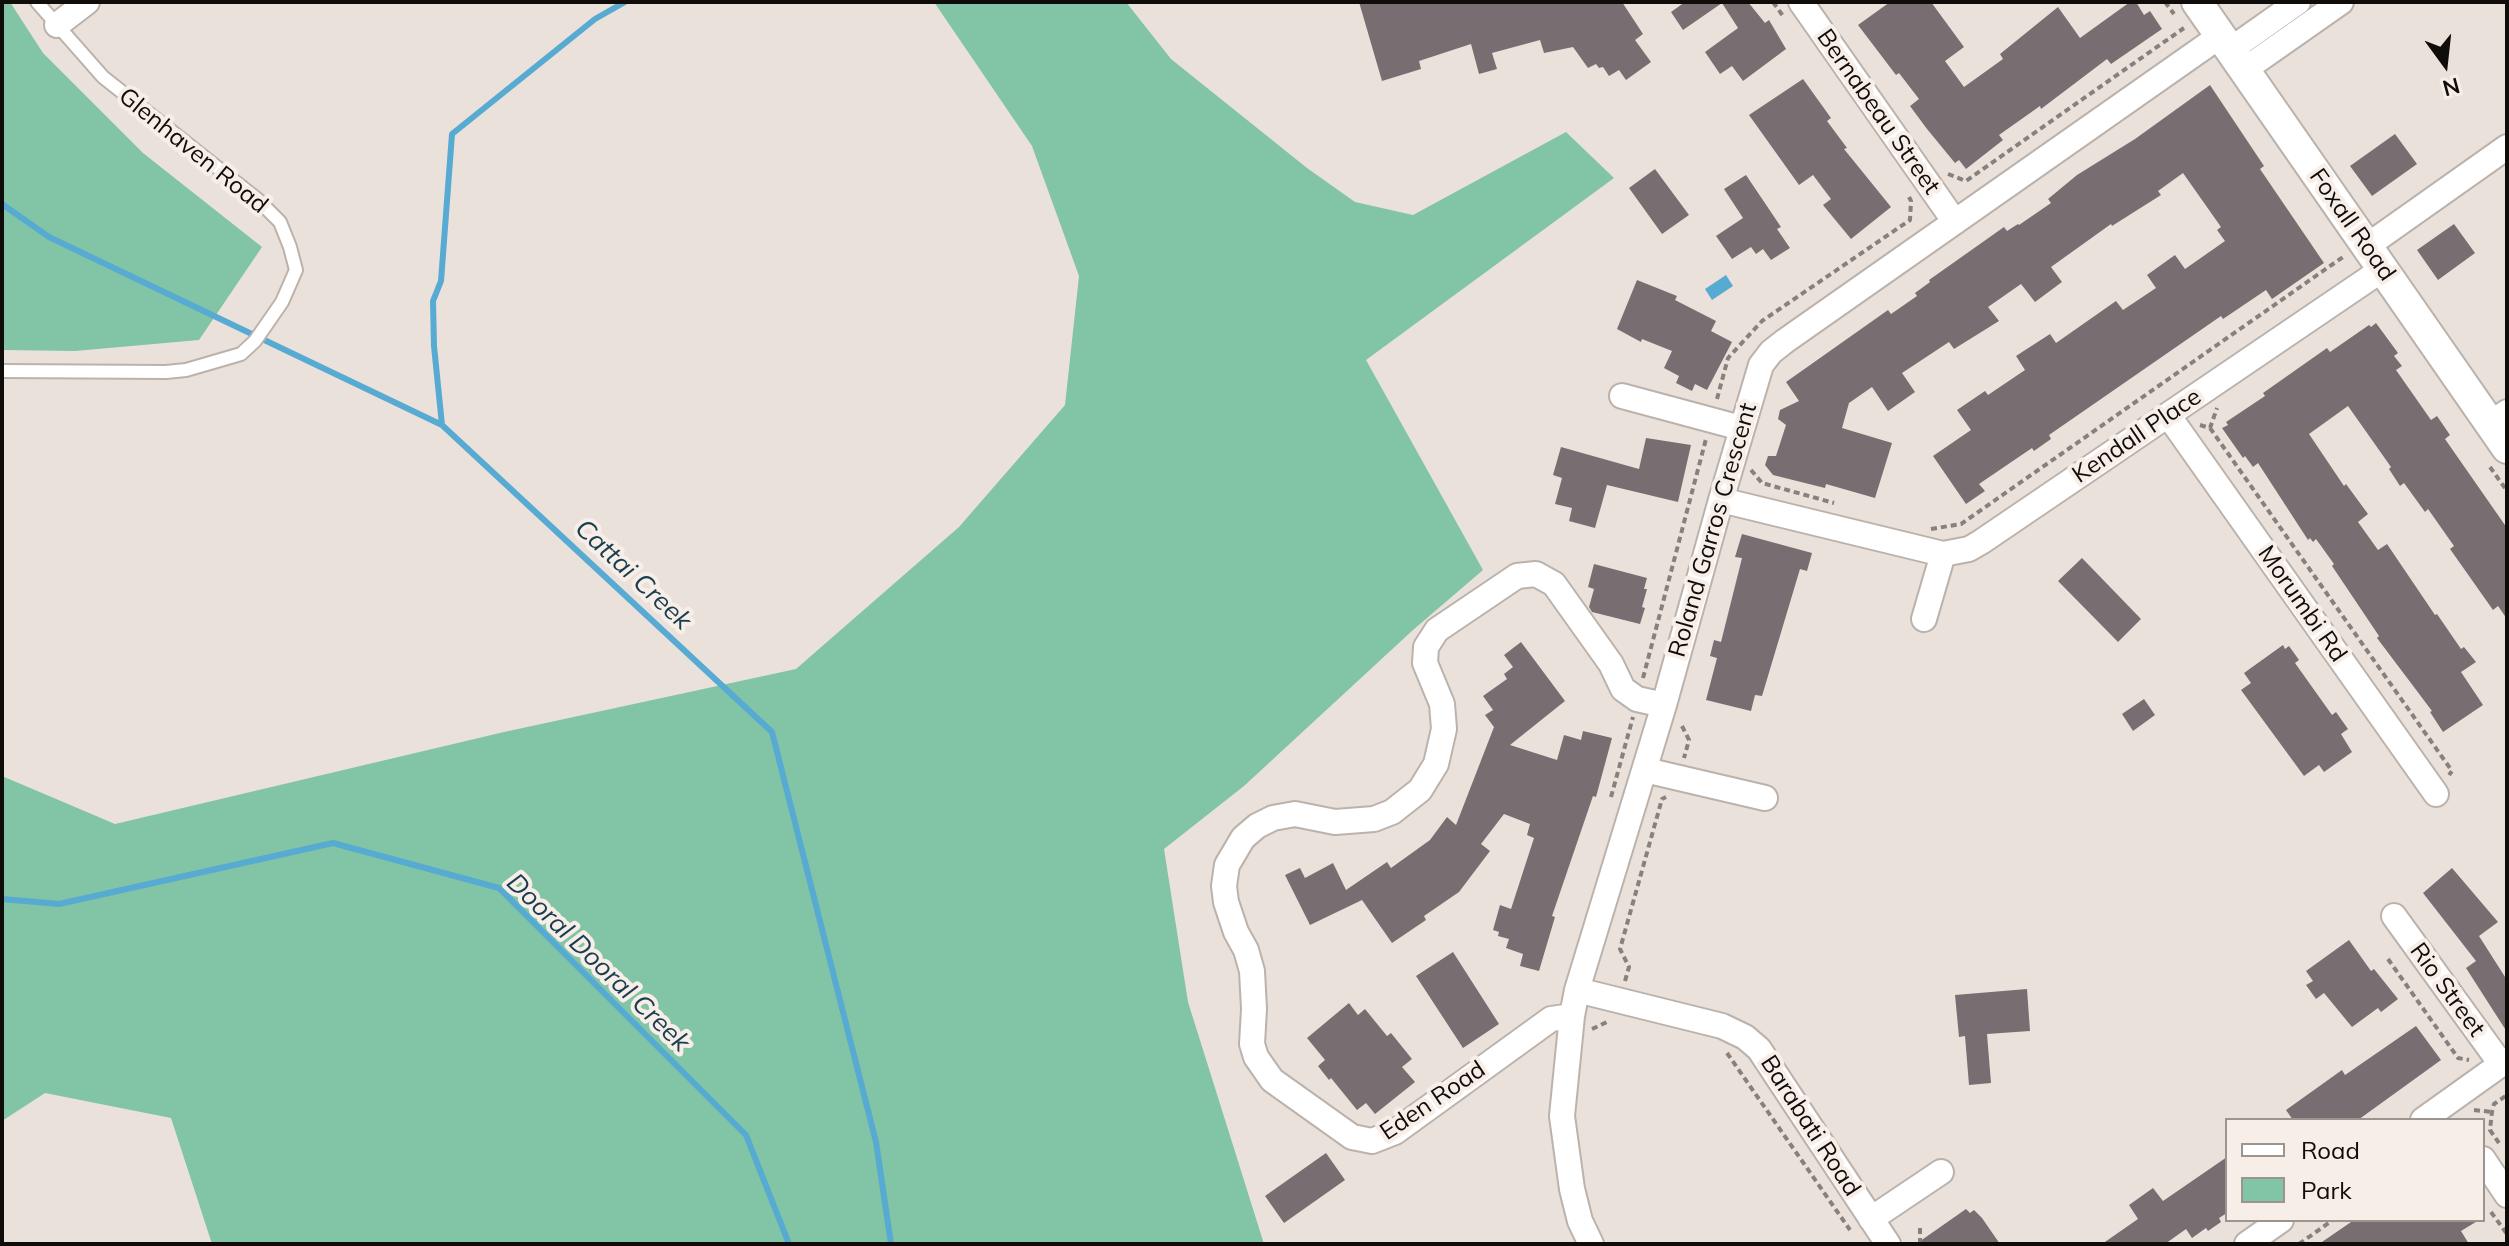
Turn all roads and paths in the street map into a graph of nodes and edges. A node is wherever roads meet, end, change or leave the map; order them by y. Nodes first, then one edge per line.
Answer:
1 (37, 2) edge
2 (87, 2) edge
3 (1801, 2) edge
4 (2298, 2) edge
5 (2341, 2) edge
6 (2190, 15) edge
7 (57, 25) junction
8 (2232, 52) junction
9 (2507, 147) edge
10 (1948, 174) dead end
11 (1955, 222) junction
12 (2364, 257) junction
13 (2, 371) edge
14 (1622, 396) dead end
15 (2168, 415) junction
16 (1741, 428) junction
17 (2210, 428) dead end
18 (2501, 428) edge
19 (1748, 466) dead end
20 (1721, 500) junction
21 (1837, 504) dead end
22 (1927, 529) dead end
23 (1943, 554) junction
24 (1924, 619) dead end
25 (1675, 710) junction
26 (1645, 770) junction
27 (1678, 778) junction
28 (2436, 794) joint
29 (1765, 798) dead end
30 (2394, 916) dead end
31 (1577, 990) junction
32 (1619, 1001) junction
33 (1581, 1022) junction
34 (1719, 1048) dead end
35 (2504, 1062) edge
36 (2507, 1095) edge
37 (2451, 1112) edge
38 (2430, 1118) edge
39 (2507, 1154) edge
40 (2485, 1164) edge
41 (1941, 1172) dead end
42 (2499, 1203) edge
43 (2278, 1222) edge
44 (2330, 1222) edge
45 (1861, 1225) junction
46 (1920, 1225) dead end
47 (2507, 1234) edge
48 (1591, 1244) edge
49 (1888, 1244) edge
50 (1920, 1244) edge
51 (2247, 1244) edge
52 (2299, 1244) edge

1 - 7 lane, Glenhaven Road
2 - 7 street
3 - 11 street, Bernabeau Street
4 - 8 street
5 - 8 street
6 - 8 street, Foxall Road
6 - 10 path
7 - 13 lane, Glenhaven Road
8 - 11 street, Roland Garros Crescent
8 - 12 street, Foxall Road
9 - 12 street, Kendall Place
11 - 16 street, Roland Garros Crescent
12 - 15 street, Kendall Place
12 - 18 street, Foxall Road
12 - 22 path
14 - 16 street
15 - 23 street, Kendall Place
15 - 28 street, Morumbi Rd
16 - 20 street, Roland Garros Crescent
17 - 28 path
19 - 21 path
20 - 23 street
20 - 25 street, Roland Garros Crescent
23 - 24 street
25 - 26 street, Roland Garros Crescent
25 - 27 path
25 - 33 street, Eden Road
26 - 27 street
26 - 31 street, Roland Garros Crescent
27 - 29 street
27 - 32 path
30 - 35 street, Rio Street
31 - 32 street, Barabati Road
31 - 33 street, Roland Garros Crescent
32 - 33 path
32 - 45 street, Barabati Road
33 - 48 street, Roland Garros Crescent
34 - 45 path
35 - 37 street
36 - 39 path
37 - 38 street
40 - 42 street
41 - 45 street
42 - 47 path
43 - 51 street
44 - 52 path
45 - 49 street, Barabati Road
46 - 50 path

